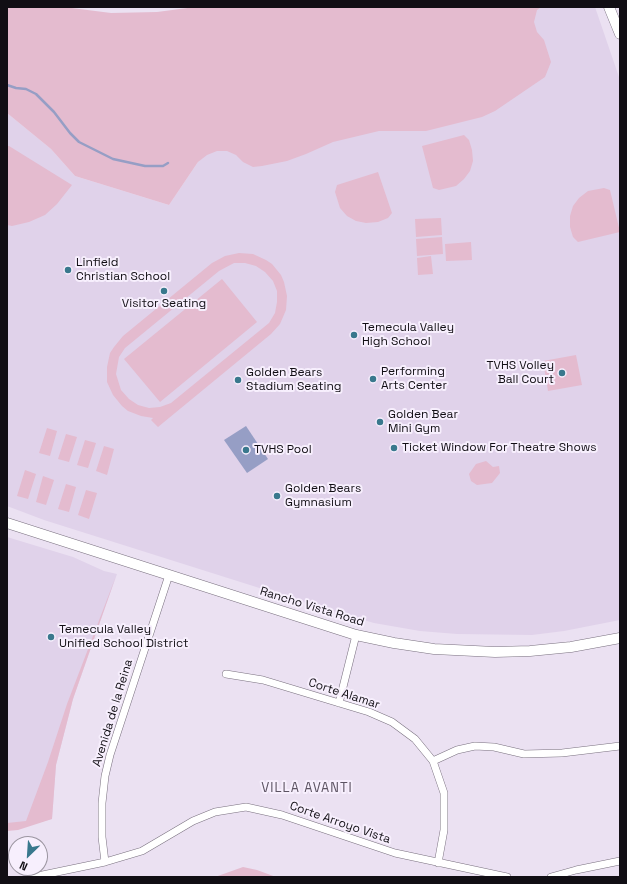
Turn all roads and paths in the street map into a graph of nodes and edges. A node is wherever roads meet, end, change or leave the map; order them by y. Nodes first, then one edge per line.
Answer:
1 (609, 7) edge
2 (620, 34) edge
3 (7, 523) edge
4 (169, 575) junction
5 (356, 635) junction
6 (620, 638) edge
7 (226, 674) dead end
8 (339, 703) junction
9 (620, 746) edge
10 (432, 761) junction
11 (620, 861) edge
12 (105, 862) junction
13 (438, 863) junction
14 (33, 877) edge
15 (507, 877) edge
16 (550, 877) edge

1 - 2 main road
3 - 4 main road, Rancho Vista Road
4 - 5 main road, Rancho Vista Road
4 - 12 street, Avenida de la Reina
5 - 6 main road, Rancho Vista Road
5 - 8 street
7 - 8 street, Corte Alamar
8 - 10 street, Corte Alamar
9 - 10 street
10 - 13 street, Corte Alamar
11 - 16 street
12 - 13 street, Corte Arroyo Vista
12 - 14 street, Corte Arroyo Vista
13 - 15 street, Corte Arroyo Vista

